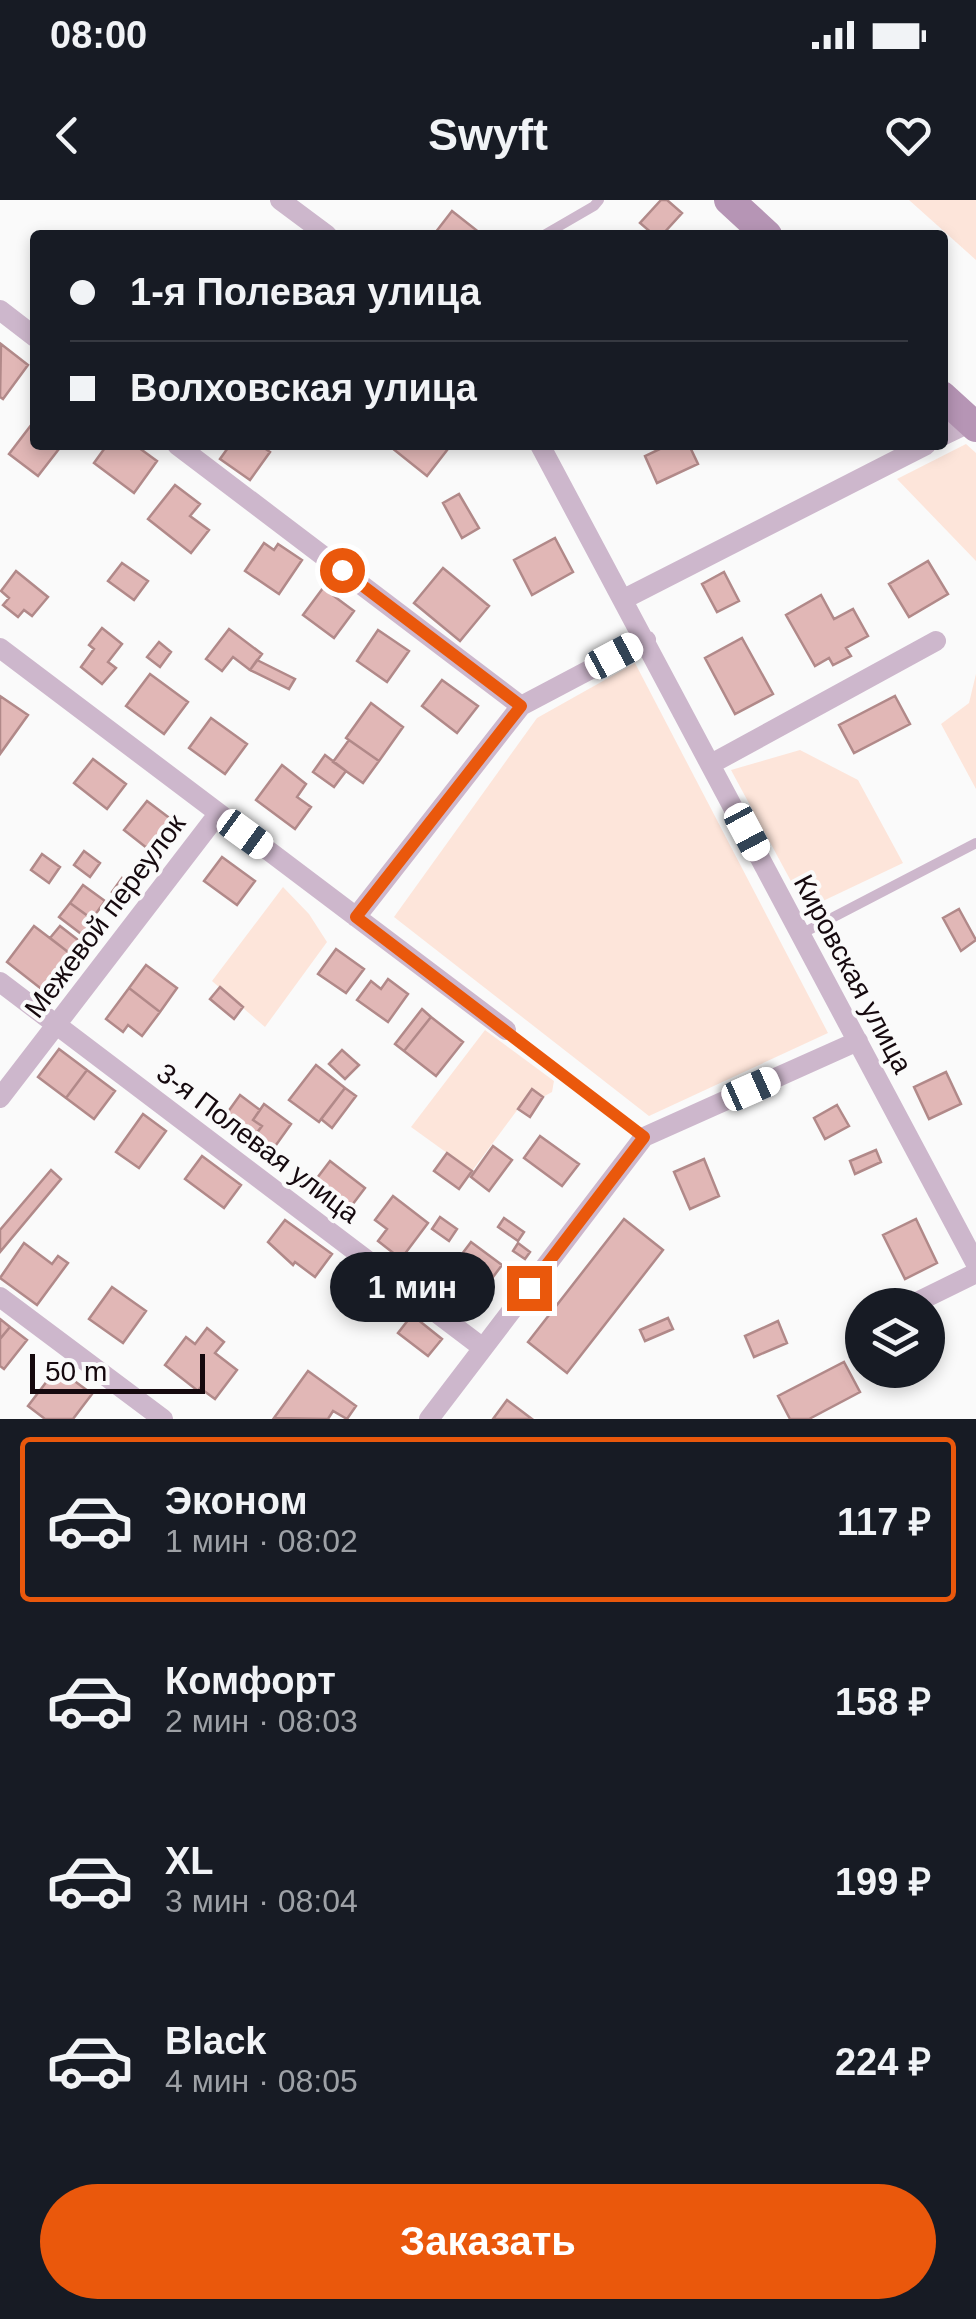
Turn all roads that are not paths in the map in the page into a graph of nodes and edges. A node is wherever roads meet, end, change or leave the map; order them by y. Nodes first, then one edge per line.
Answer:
1 (280, 200) edge
2 (599, 200) edge
3 (728, 200) edge
4 (321, 230) edge
5 (553, 230) edge
6 (761, 230) edge
7 (0, 311) edge
8 (30, 333) edge
9 (948, 401) edge
10 (973, 424) edge
11 (948, 434) edge
12 (184, 450) edge
13 (543, 450) edge
14 (916, 450) edge
15 (624, 599) junction
16 (646, 640) junction
17 (936, 641) dead end
18 (0, 648) edge
19 (521, 706) junction
20 (712, 764) junction
21 (218, 814) junction
22 (976, 843) edge
23 (356, 917) junction
24 (801, 934) junction
25 (0, 982) edge
26 (56, 1025) junction
27 (506, 1030) joint
28 (858, 1040) junction
29 (0, 1098) edge
30 (644, 1137) junction
31 (976, 1264) edge
32 (976, 1273) edge
33 (945, 1288) edge
34 (0, 1297) edge
35 (483, 1348) junction
36 (163, 1419) edge
37 (429, 1419) edge

1 - 4 street
2 - 5 lane
3 - 6 street
7 - 8 street
9 - 10 street
10 - 11 street
12 - 19 street
13 - 15 street, Кировская улица
14 - 15 street
15 - 16 street, Кировская улица
16 - 19 street
16 - 20 street, Кировская улица
17 - 20 street
18 - 21 street
19 - 23 street
20 - 24 street, Кировская улица
21 - 23 street
21 - 26 street, Межевой переулок
22 - 24 lane
23 - 27 street
24 - 28 street, Кировская улица
25 - 26 street, 3-я Полевая улица
26 - 29 street, Межевой переулок
26 - 35 street, 3-я Полевая улица
27 - 30 lane
28 - 30 street
28 - 31 street, Кировская улица
30 - 35 street
32 - 33 street
34 - 36 street
35 - 37 street

